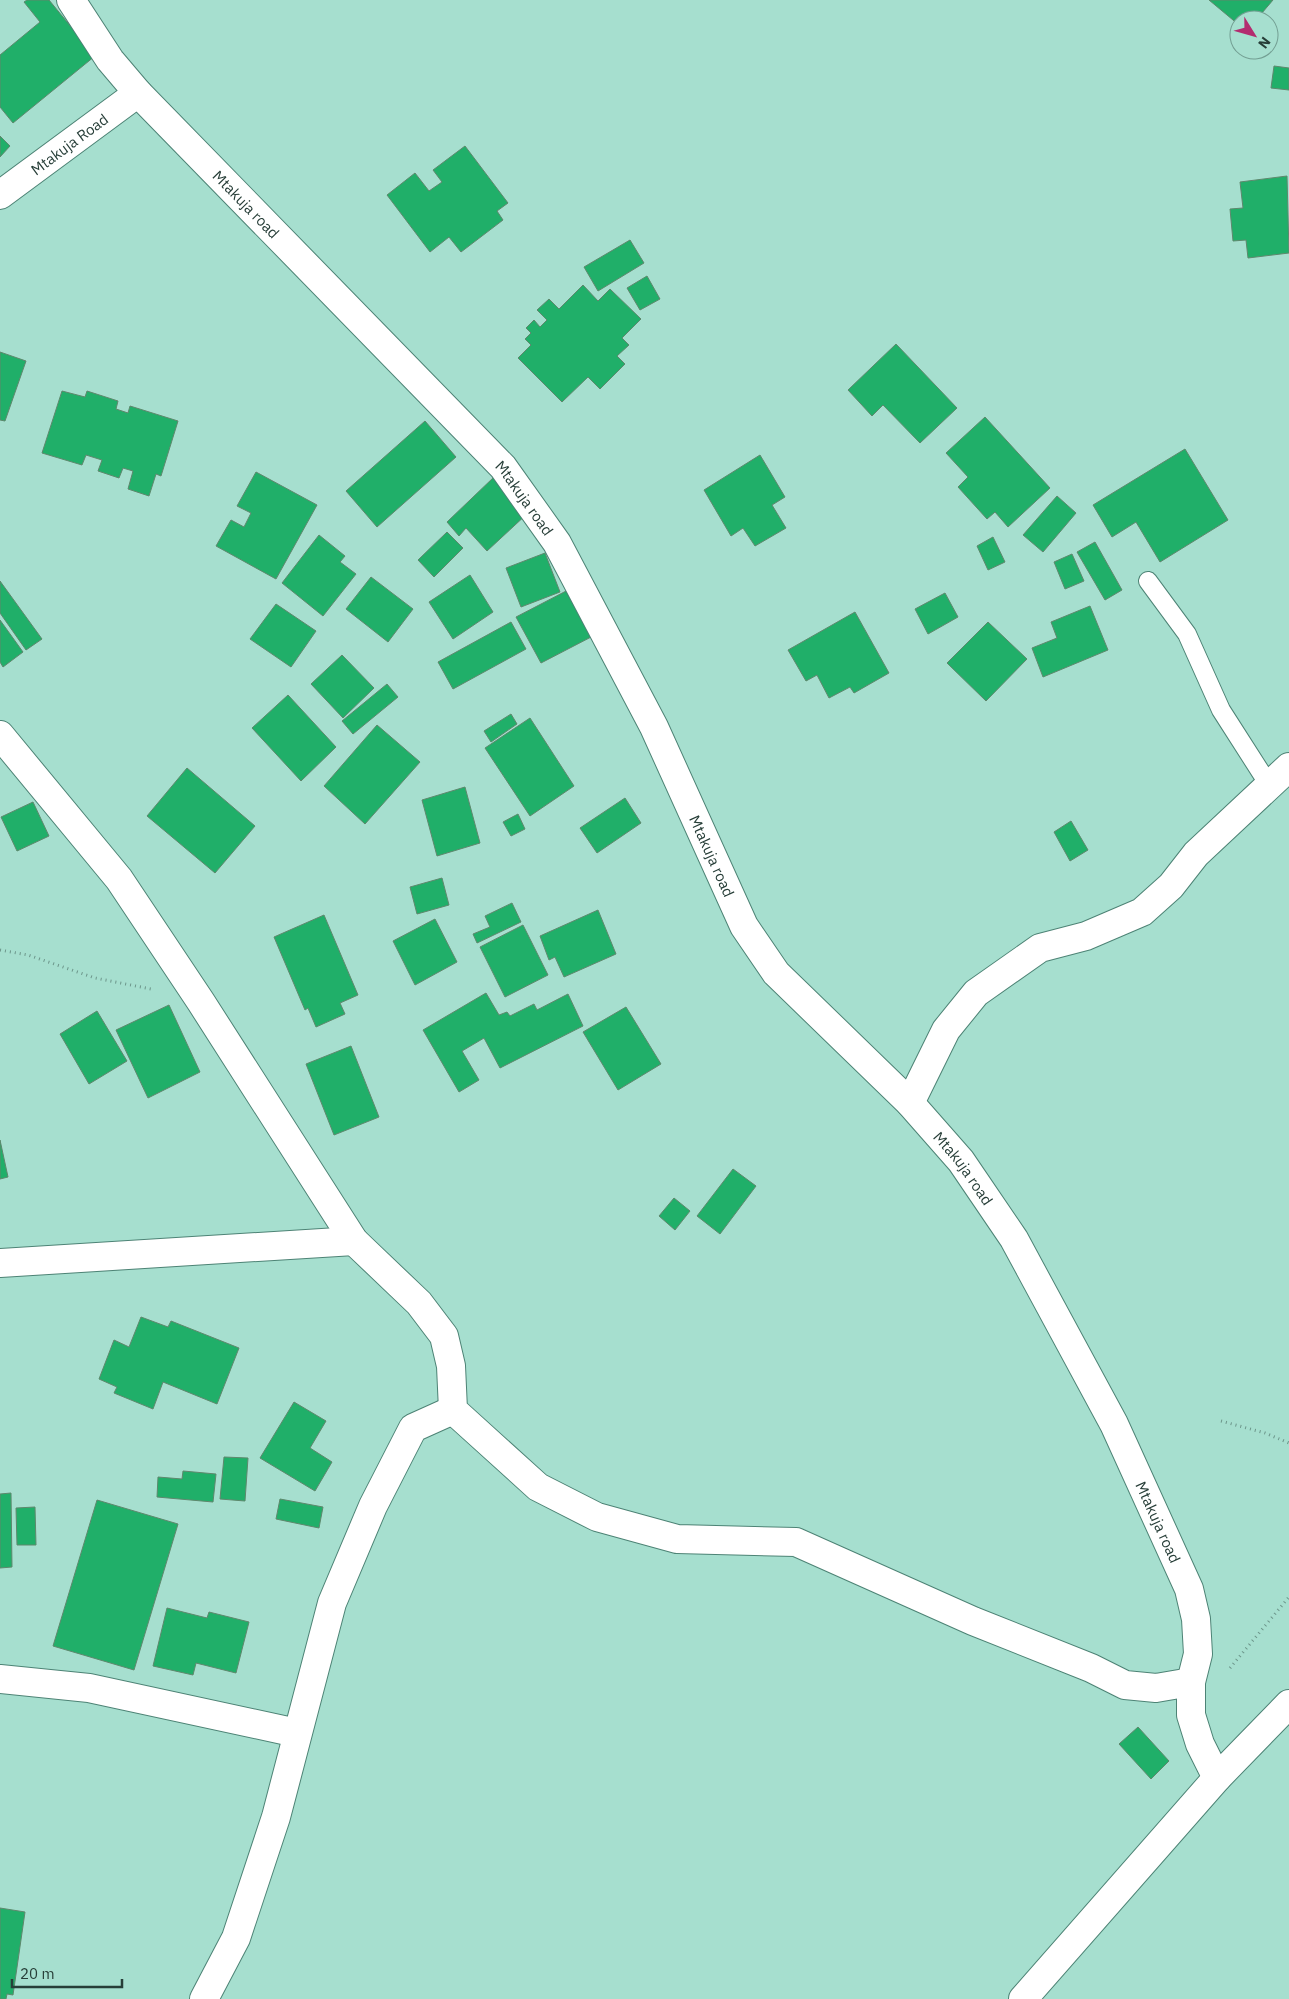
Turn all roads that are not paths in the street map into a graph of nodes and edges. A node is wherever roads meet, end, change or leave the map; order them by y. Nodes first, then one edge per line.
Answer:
1 (71, 0) edge
2 (138, 93) junction
3 (0, 195) edge
4 (1148, 582) dead end
5 (0, 735) edge
6 (1289, 767) edge
7 (1269, 785) junction
8 (910, 1103) junction
9 (354, 1241) junction
10 (0, 1263) edge
11 (453, 1410) junction
12 (0, 1680) edge
13 (1191, 1682) junction
14 (1289, 1704) edge
15 (297, 1733) junction
16 (1217, 1778) junction
17 (204, 1999) edge
18 (1023, 1999) edge

1 - 2 street, Mtakuja road
2 - 3 street, Mtakuja Road
2 - 8 street, Mtakuja road
4 - 7 lane
5 - 9 street
6 - 7 street
7 - 8 street
8 - 13 street, Mtakuja road
9 - 10 street
9 - 11 street
11 - 13 street
11 - 15 street
12 - 15 street
13 - 16 street, Mtakuja road
14 - 16 street
15 - 17 street
16 - 18 street

